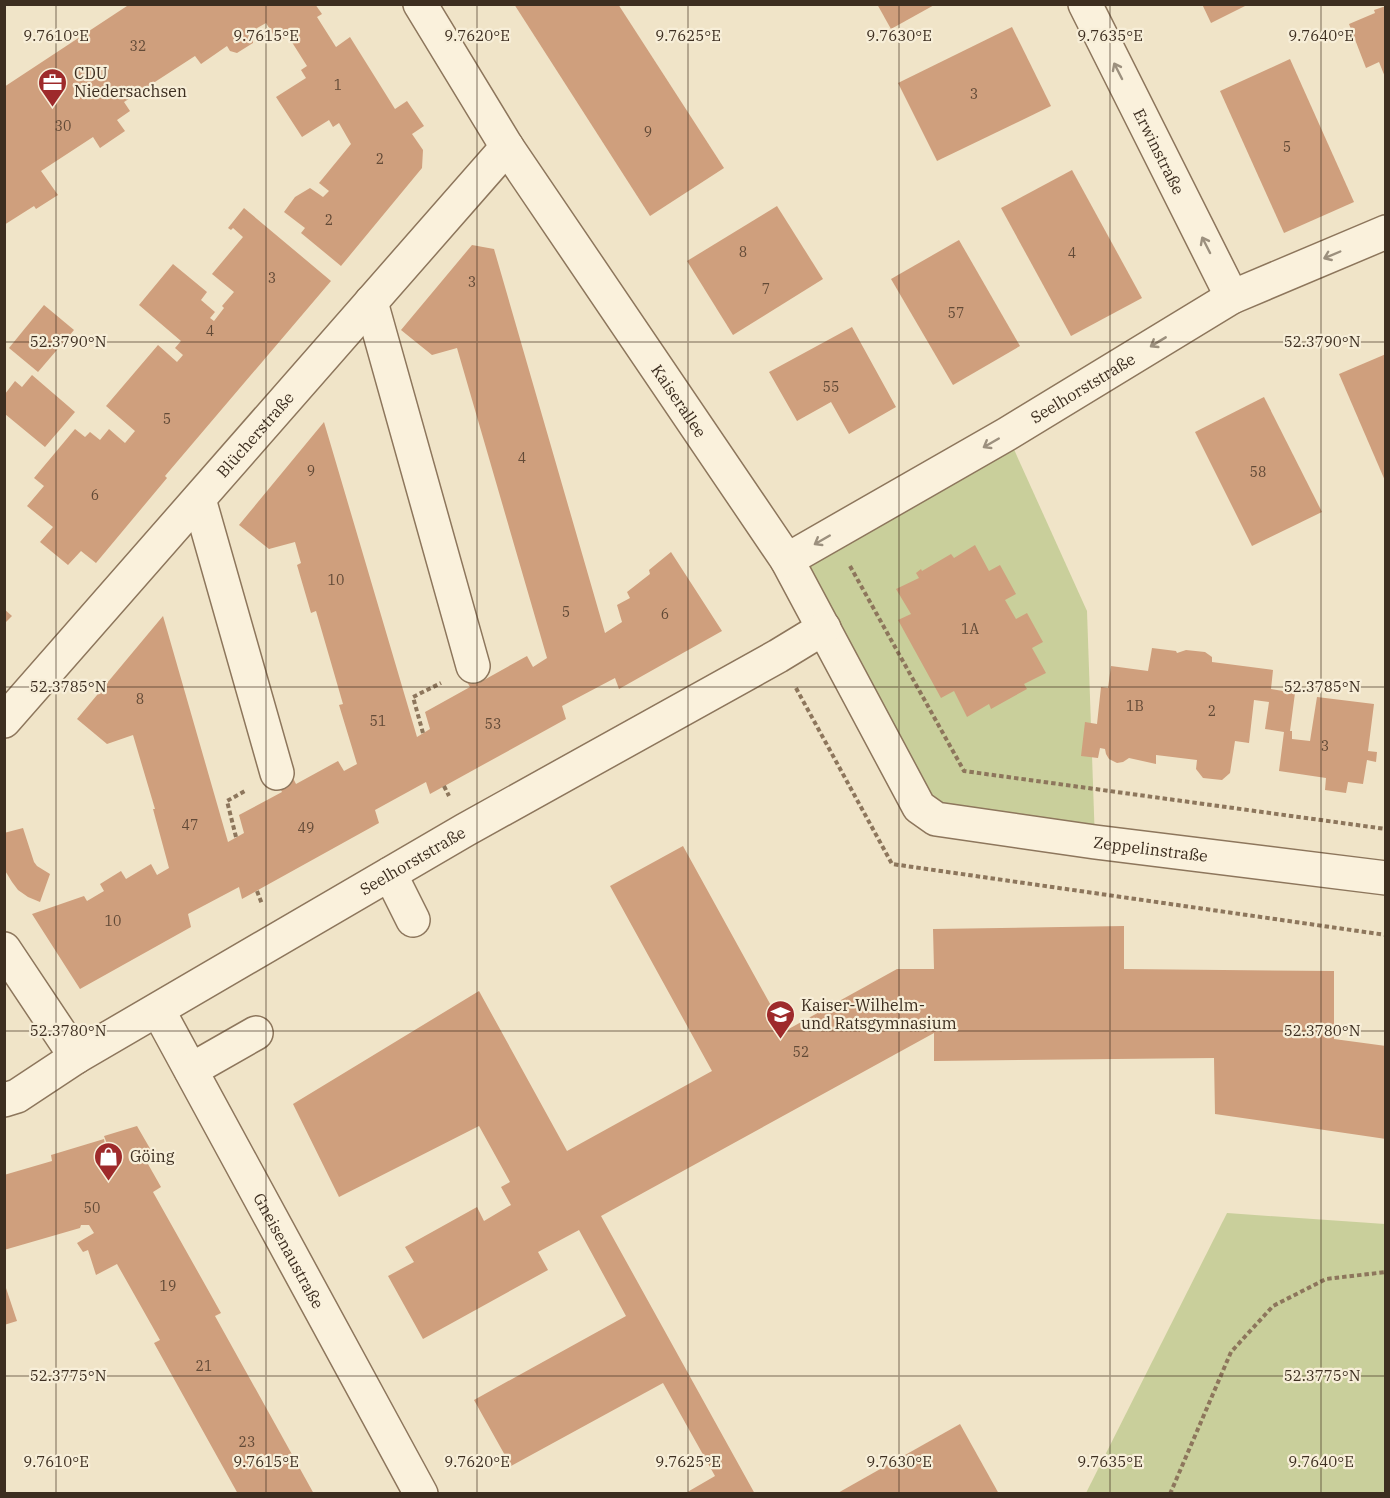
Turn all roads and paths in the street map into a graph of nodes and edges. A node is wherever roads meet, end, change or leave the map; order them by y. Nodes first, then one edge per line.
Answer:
1 (420, 4) edge
2 (1085, 4) edge
3 (507, 147) junction
4 (1386, 232) edge
5 (1232, 297) junction
6 (371, 302) junction
7 (199, 499) junction
8 (832, 534) junction
9 (787, 560) junction
10 (824, 628) junction
11 (474, 666) joint
12 (4, 722) edge
13 (423, 733) dead end
14 (277, 773) joint
15 (919, 807) joint
16 (1386, 829) edge
17 (236, 837) dead end
18 (390, 874) junction
19 (1386, 878) edge
20 (413, 920) dead end
21 (4, 949) edge
22 (158, 1010) junction
23 (256, 1033) dead end
24 (76, 1057) junction
25 (190, 1070) junction
26 (4, 1100) edge
27 (1386, 1272) edge
28 (422, 1494) edge
29 (1170, 1494) edge

1 - 3 street, Kaiserallee
5 -> 2 street, Erwinstraße
3 - 6 street, Blücherstraße
3 - 9 street, Kaiserallee
4 -> 5 street, Seelhorststraße
5 -> 8 street, Seelhorststraße
6 - 7 street, Blücherstraße
6 - 11 street
7 - 12 street, Blücherstraße
7 - 14 street
8 -> 9 street, Seelhorststraße
8 - 16 path
9 - 10 street, Kaiserallee
10 - 15 street, Kaiserallee
10 - 18 street, Seelhorststraße
11 - 13 path
14 - 17 path
15 - 19 street, Zeppelinstraße
18 - 20 street
18 - 22 street, Seelhorststraße
21 - 24 street
22 - 24 street, Seelhorststraße
22 - 25 street, Gneisenaustraße
23 - 25 street
24 - 26 street, Seelhorststraße
25 - 28 street, Gneisenaustraße
27 - 29 path

